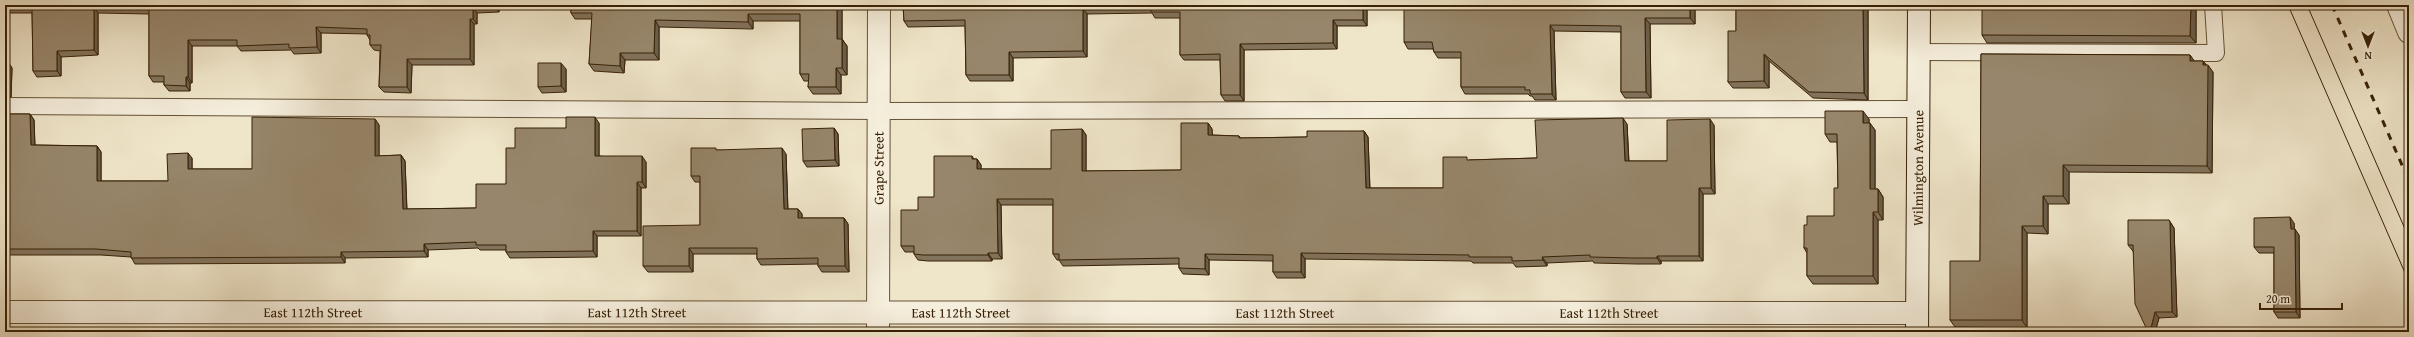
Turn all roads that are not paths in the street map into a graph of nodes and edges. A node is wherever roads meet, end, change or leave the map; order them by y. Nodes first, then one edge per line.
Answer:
1 (879, 5) edge
2 (1919, 5) edge
3 (2213, 5) edge
4 (2398, 5) edge
5 (2409, 32) edge
6 (1919, 52) junction
7 (5, 106) edge
8 (1918, 109) junction
9 (879, 111) junction
10 (5, 312) edge
11 (878, 323) edge
12 (1917, 323) edge

1 - 9 street, Grape Street
2 - 6 street, Wilmington Avenue
3 - 6 lane
4 - 5 street
6 - 8 street, Wilmington Avenue
7 - 9 lane
8 - 9 lane
8 - 12 street, Wilmington Avenue
9 - 11 street, Grape Street
10 - 11 street, East 112th Street
11 - 12 street, East 112th Street

